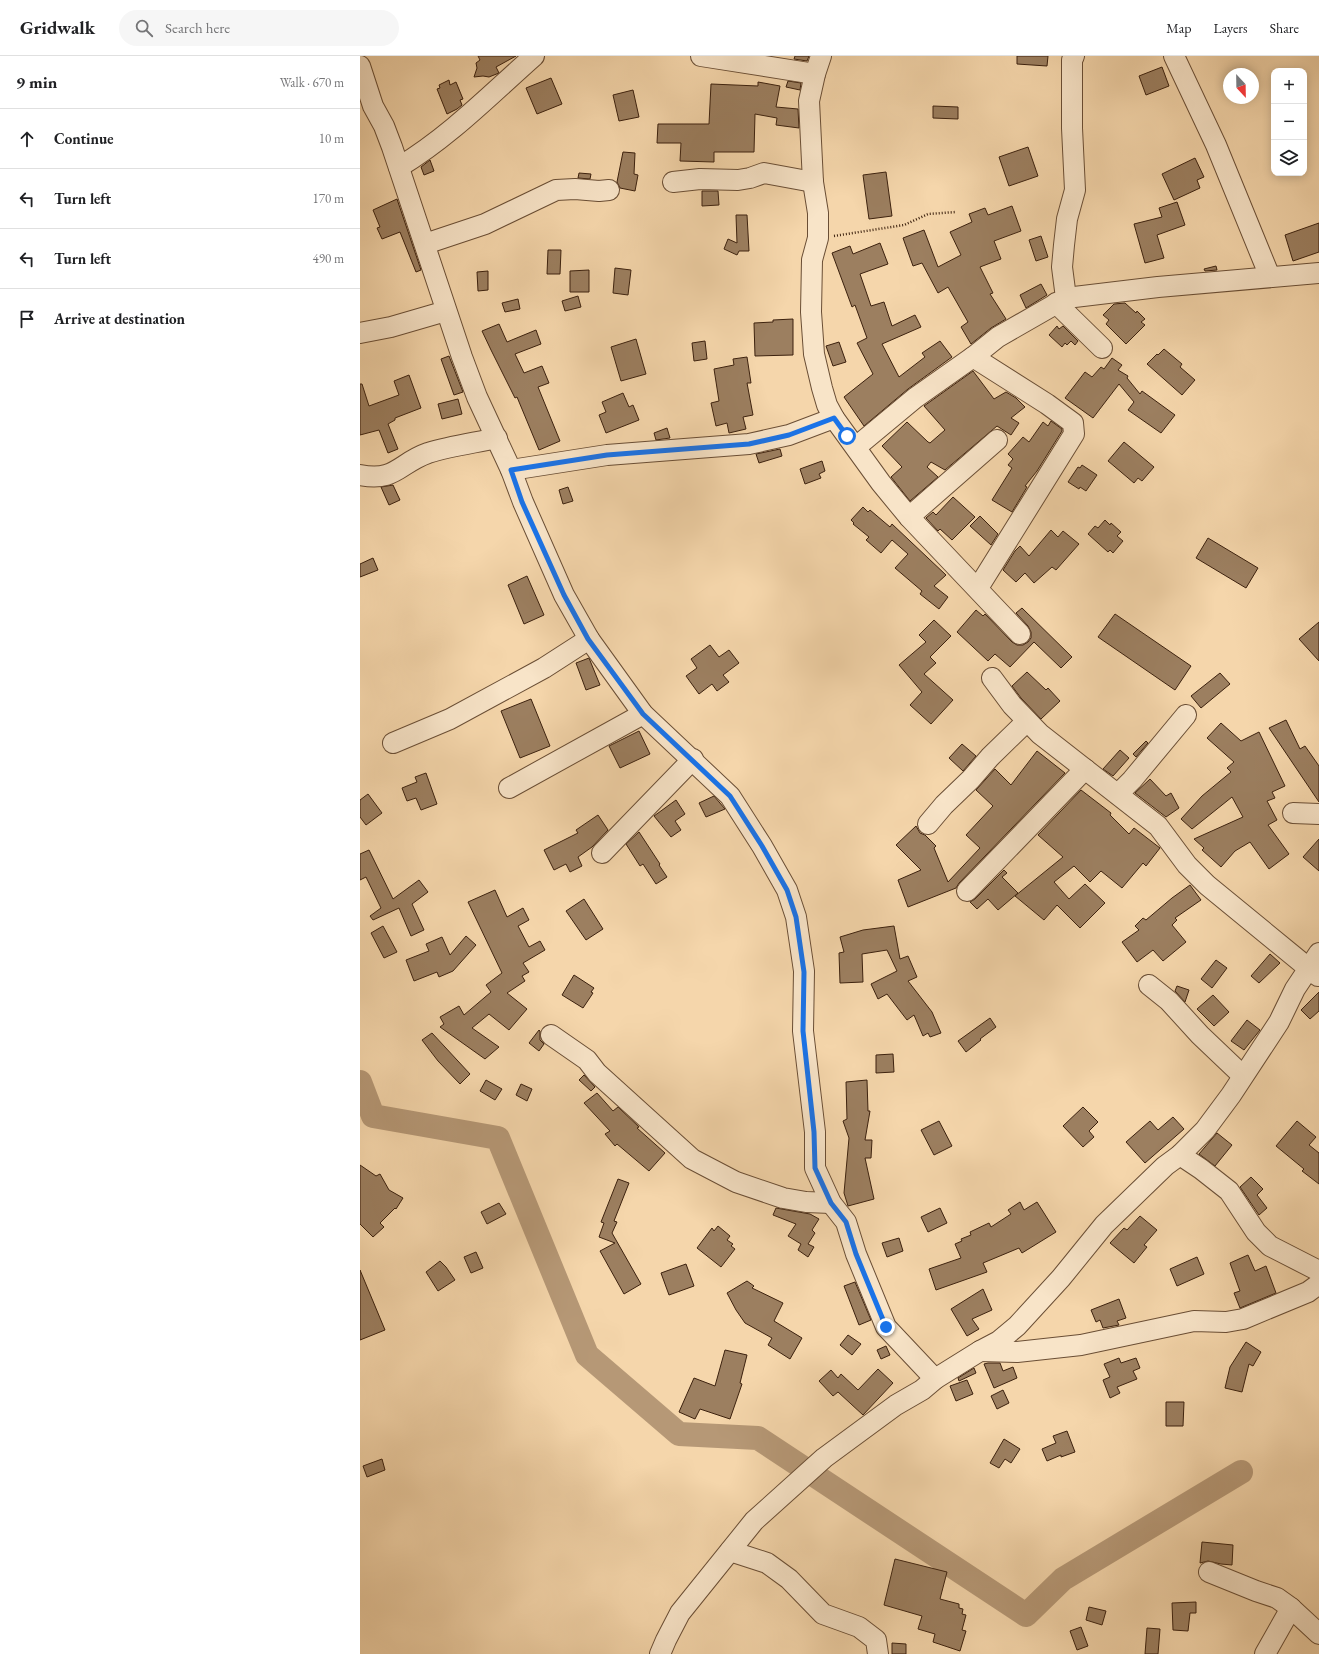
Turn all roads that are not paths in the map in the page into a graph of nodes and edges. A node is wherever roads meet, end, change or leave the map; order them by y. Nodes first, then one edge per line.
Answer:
1 (534, 56) edge
2 (702, 56) edge
3 (1074, 56) edge
4 (1174, 56) edge
5 (818, 65) edge
6 (360, 66) edge
7 (366, 109) edge
8 (399, 167) junction
9 (673, 182) dead end
10 (813, 182) junction
11 (609, 190) dead end
12 (425, 244) junction
13 (1319, 273) edge
14 (1270, 277) junction
15 (1061, 300) junction
16 (446, 311) junction
17 (360, 333) edge
18 (1102, 348) dead end
19 (973, 357) junction
20 (834, 418) junction
21 (497, 438) junction
22 (997, 440) dead end
23 (856, 447) junction
24 (511, 470) junction
25 (360, 475) edge
26 (910, 517) junction
27 (978, 588) junction
28 (1020, 634) dead end
29 (588, 639) junction
30 (992, 678) dead end
31 (643, 714) junction
32 (1186, 715) dead end
33 (1027, 721) junction
34 (393, 743) dead end
35 (693, 759) junction
36 (1085, 769) junction
37 (509, 788) dead end
38 (1118, 794) junction
39 (1293, 813) dead end
40 (1319, 814) edge
41 (928, 824) dead end
42 (602, 853) dead end
43 (967, 891) dead end
44 (1315, 966) edge
45 (1149, 985) dead end
46 (551, 1035) dead end
47 (1242, 1076) junction
48 (1180, 1155) junction
49 (831, 1203) junction
50 (1319, 1271) edge
51 (1319, 1284) edge
52 (980, 1351) junction
53 (935, 1379) junction
54 (730, 1551) junction
55 (1209, 1572) dead end
56 (1291, 1608) junction
57 (1319, 1634) edge
58 (660, 1654) edge
59 (878, 1654) edge
60 (1265, 1654) edge

1 - 8 street
2 - 5 street
3 - 15 street
4 - 14 street
5 - 10 street
6 - 7 street
7 - 8 street
8 - 12 street
9 - 10 street
10 - 20 street
11 - 12 street
12 - 16 street
13 - 14 street
14 - 15 street
15 - 18 street
15 - 19 street
16 - 17 street
16 - 21 street
19 - 23 street
19 - 27 street
20 - 23 street
20 - 24 street
21 - 24 street
21 - 25 street
22 - 26 street
23 - 26 street
24 - 29 street
26 - 27 street
27 - 28 street
29 - 31 street
29 - 34 street
30 - 33 street
31 - 35 street
31 - 37 street
32 - 38 street
33 - 36 street
33 - 41 street
35 - 42 street
35 - 49 street
36 - 38 street
36 - 43 street
38 - 44 street
39 - 40 street
44 - 47 street
45 - 47 street
46 - 49 street
47 - 48 street
48 - 50 street
48 - 52 street
49 - 53 street
51 - 52 street
52 - 53 street
53 - 54 street
54 - 58 street
54 - 59 street
55 - 56 street
56 - 57 street
56 - 60 street

